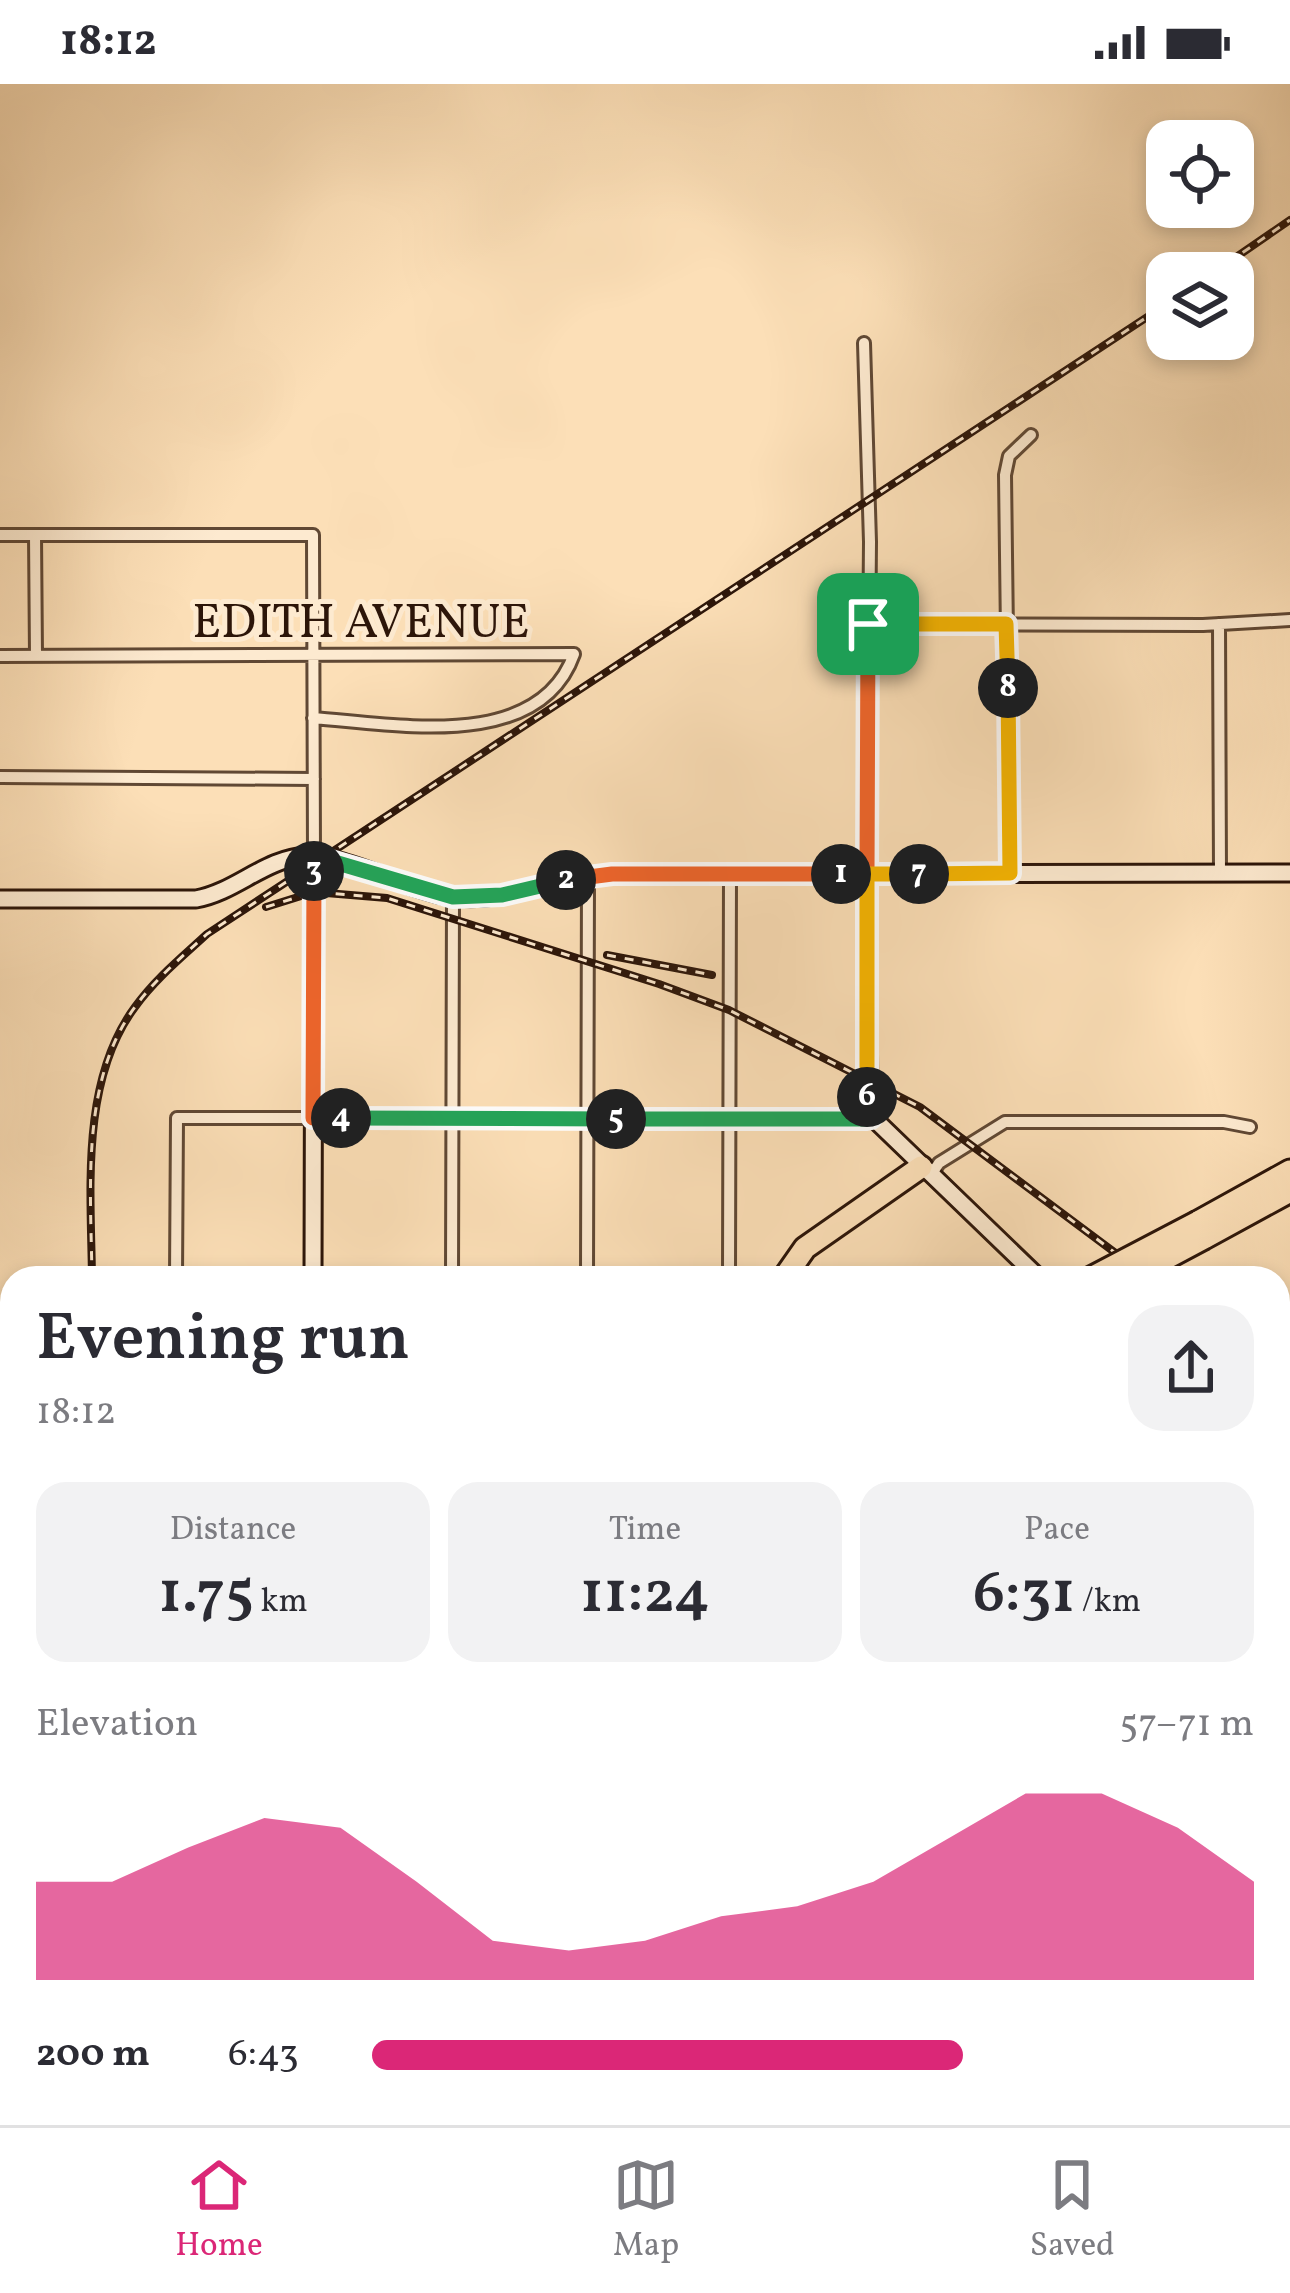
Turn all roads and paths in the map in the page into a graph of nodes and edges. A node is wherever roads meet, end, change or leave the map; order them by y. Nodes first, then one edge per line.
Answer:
1 (864, 344) dead end
2 (1031, 435) dead end
3 (0, 535) edge
4 (35, 535) junction
5 (1290, 620) edge
6 (868, 624) junction
7 (1006, 624) junction
8 (1219, 624) junction
9 (0, 656) edge
10 (36, 656) junction
11 (314, 658) junction
12 (313, 718) junction
13 (0, 777) edge
14 (314, 778) junction
15 (314, 856) junction
16 (730, 873) junction
17 (1010, 873) junction
18 (1220, 873) junction
19 (1290, 873) edge
20 (867, 874) junction
21 (588, 876) junction
22 (453, 897) junction
23 (0, 899) edge
24 (313, 1118) junction
25 (871, 1118) junction
26 (452, 1119) junction
27 (587, 1119) junction
28 (729, 1120) junction
29 (1250, 1127) dead end
30 (930, 1168) junction
31 (1290, 1171) edge
32 (1290, 1191) edge
33 (1201, 1230) junction
34 (176, 1266) edge
35 (313, 1266) edge
36 (452, 1266) edge
37 (587, 1266) edge
38 (729, 1266) edge
39 (792, 1266) edge
40 (805, 1266) edge
41 (1027, 1266) edge
42 (1117, 1266) edge
43 (1147, 1266) edge
44 (1162, 1266) edge

1 - 6 street
2 - 7 street
3 - 4 street
4 - 10 street
4 - 11 street
5 - 8 street
6 - 7 street
6 - 20 street
7 - 8 street
7 - 17 street
8 - 18 street
9 - 10 street, EDITH AVENUE
10 - 11 street, EDITH AVENUE
11 - 12 street
11 - 12 street, EDITH AVENUE
12 - 14 street
13 - 14 street
14 - 15 street
15 - 22 street
15 - 23 street
15 - 24 street
16 - 20 street
16 - 21 street
16 - 28 street
17 - 18 street
17 - 20 street
18 - 19 street
20 - 25 street
21 - 22 street
21 - 27 street
22 - 26 street
24 - 26 street
24 - 34 street
24 - 35 street
25 - 28 street
25 - 30 street
26 - 27 street
26 - 36 street
27 - 28 street
27 - 37 street
28 - 38 street
29 - 30 street
30 - 39 highway
30 - 40 highway
30 - 41 street
31 - 33 highway
32 - 33 highway
33 - 42 highway, bridge
33 - 43 highway, bridge
33 - 44 highway, bridge

